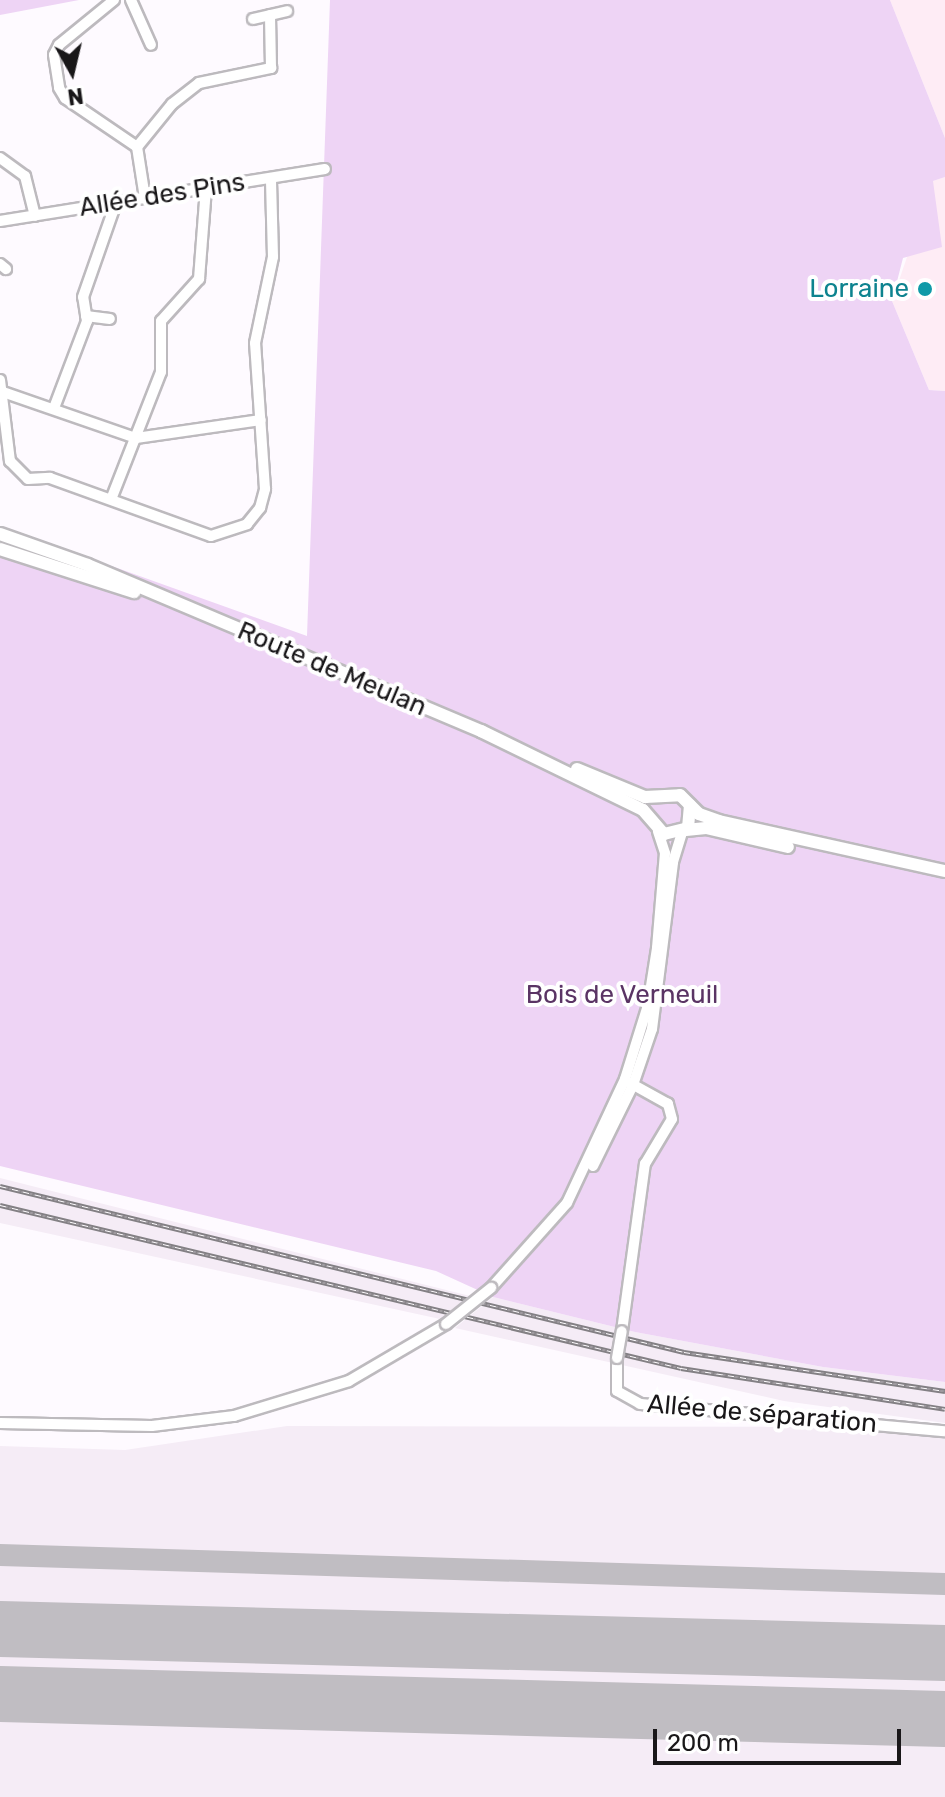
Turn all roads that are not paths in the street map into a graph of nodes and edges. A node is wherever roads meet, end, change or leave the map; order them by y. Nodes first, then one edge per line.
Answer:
1 (114, 0) edge
2 (131, 0) edge
3 (287, 11) dead end
4 (270, 15) junction
5 (253, 19) dead end
6 (151, 45) dead end
7 (137, 147) junction
8 (0, 158) edge
9 (325, 169) dead end
10 (271, 178) junction
11 (206, 188) junction
12 (145, 198) junction
13 (116, 203) junction
14 (35, 216) junction
15 (0, 221) edge
16 (86, 316) junction
17 (110, 319) dead end
18 (1, 387) edge
19 (54, 408) junction
20 (261, 420) junction
21 (136, 438) junction
22 (112, 497) junction
23 (0, 534) edge
24 (0, 549) edge
25 (183, 607) junction
26 (481, 731) junction
27 (662, 796) junction
28 (690, 805) junction
29 (655, 826) junction
30 (684, 831) junction
31 (882, 860) junction
32 (945, 871) edge
33 (629, 1082) junction
34 (0, 1423) edge
35 (945, 1431) edge

1 - 7 street
2 - 6 street
3 - 4 street
4 - 5 street
4 - 7 street
7 - 12 street
8 - 14 street
9 - 10 street, Allée des Pins
10 - 11 street, Allée des Pins
10 - 20 street
11 - 12 street, Allée des Pins
11 - 21 street
12 - 13 street, Allée des Pins
13 - 14 street, Allée des Pins
13 - 16 street
14 - 15 street, Allée des Pins
16 - 17 street
16 - 19 street
18 - 19 street
18 - 22 street
19 - 21 street
20 - 21 street
20 - 22 street
21 - 22 street
23 - 25 main road, Route de Meulan
24 - 25 main road, Route de Meulan
25 - 26 main road, Route de Meulan
26 - 27 main road, Route de Meulan
26 - 29 main road, Route de Meulan
27 - 28 main road
27 - 29 main road
28 - 30 main road
28 - 31 main road
29 - 30 main road
29 - 33 street
30 - 31 main road
30 - 33 street
31 - 32 main road
33 - 34 street, bridge
33 - 35 street, Allée de séparation, bridge

